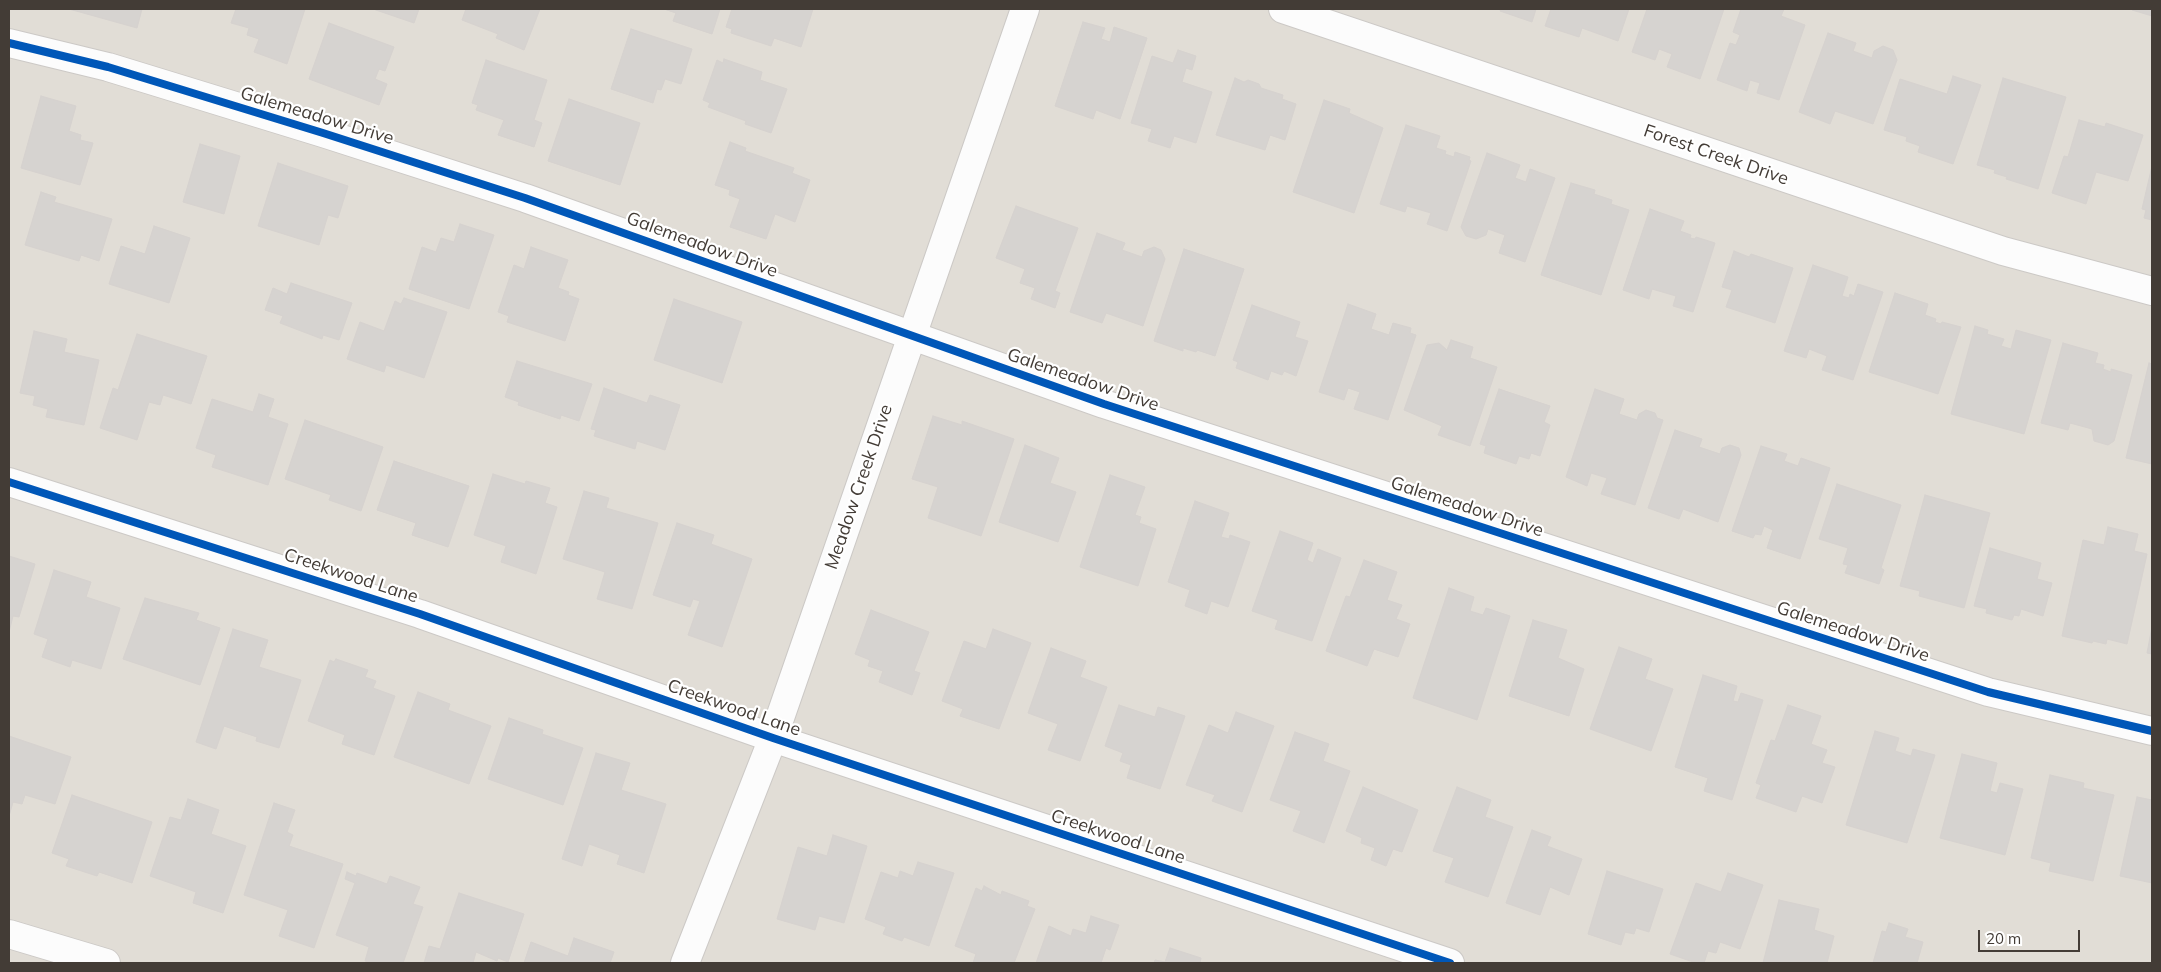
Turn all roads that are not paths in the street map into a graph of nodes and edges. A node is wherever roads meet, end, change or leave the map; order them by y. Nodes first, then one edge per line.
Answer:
1 (1025, 9) edge
2 (1283, 9) edge
3 (9, 43) edge
4 (2152, 291) edge
5 (911, 335) junction
6 (9, 482) edge
7 (2152, 731) edge
8 (773, 738) junction
9 (9, 934) edge
10 (106, 963) edge
11 (686, 963) edge
12 (1450, 963) edge

1 - 5 street, Meadow Creek Drive
2 - 4 street, Forest Creek Drive
3 - 5 street, Galemeadow Drive
5 - 7 street, Galemeadow Drive
5 - 8 street, Meadow Creek Drive
6 - 8 street, Creekwood Lane
8 - 11 street, Meadow Creek Drive
8 - 12 street, Creekwood Lane
9 - 10 street

